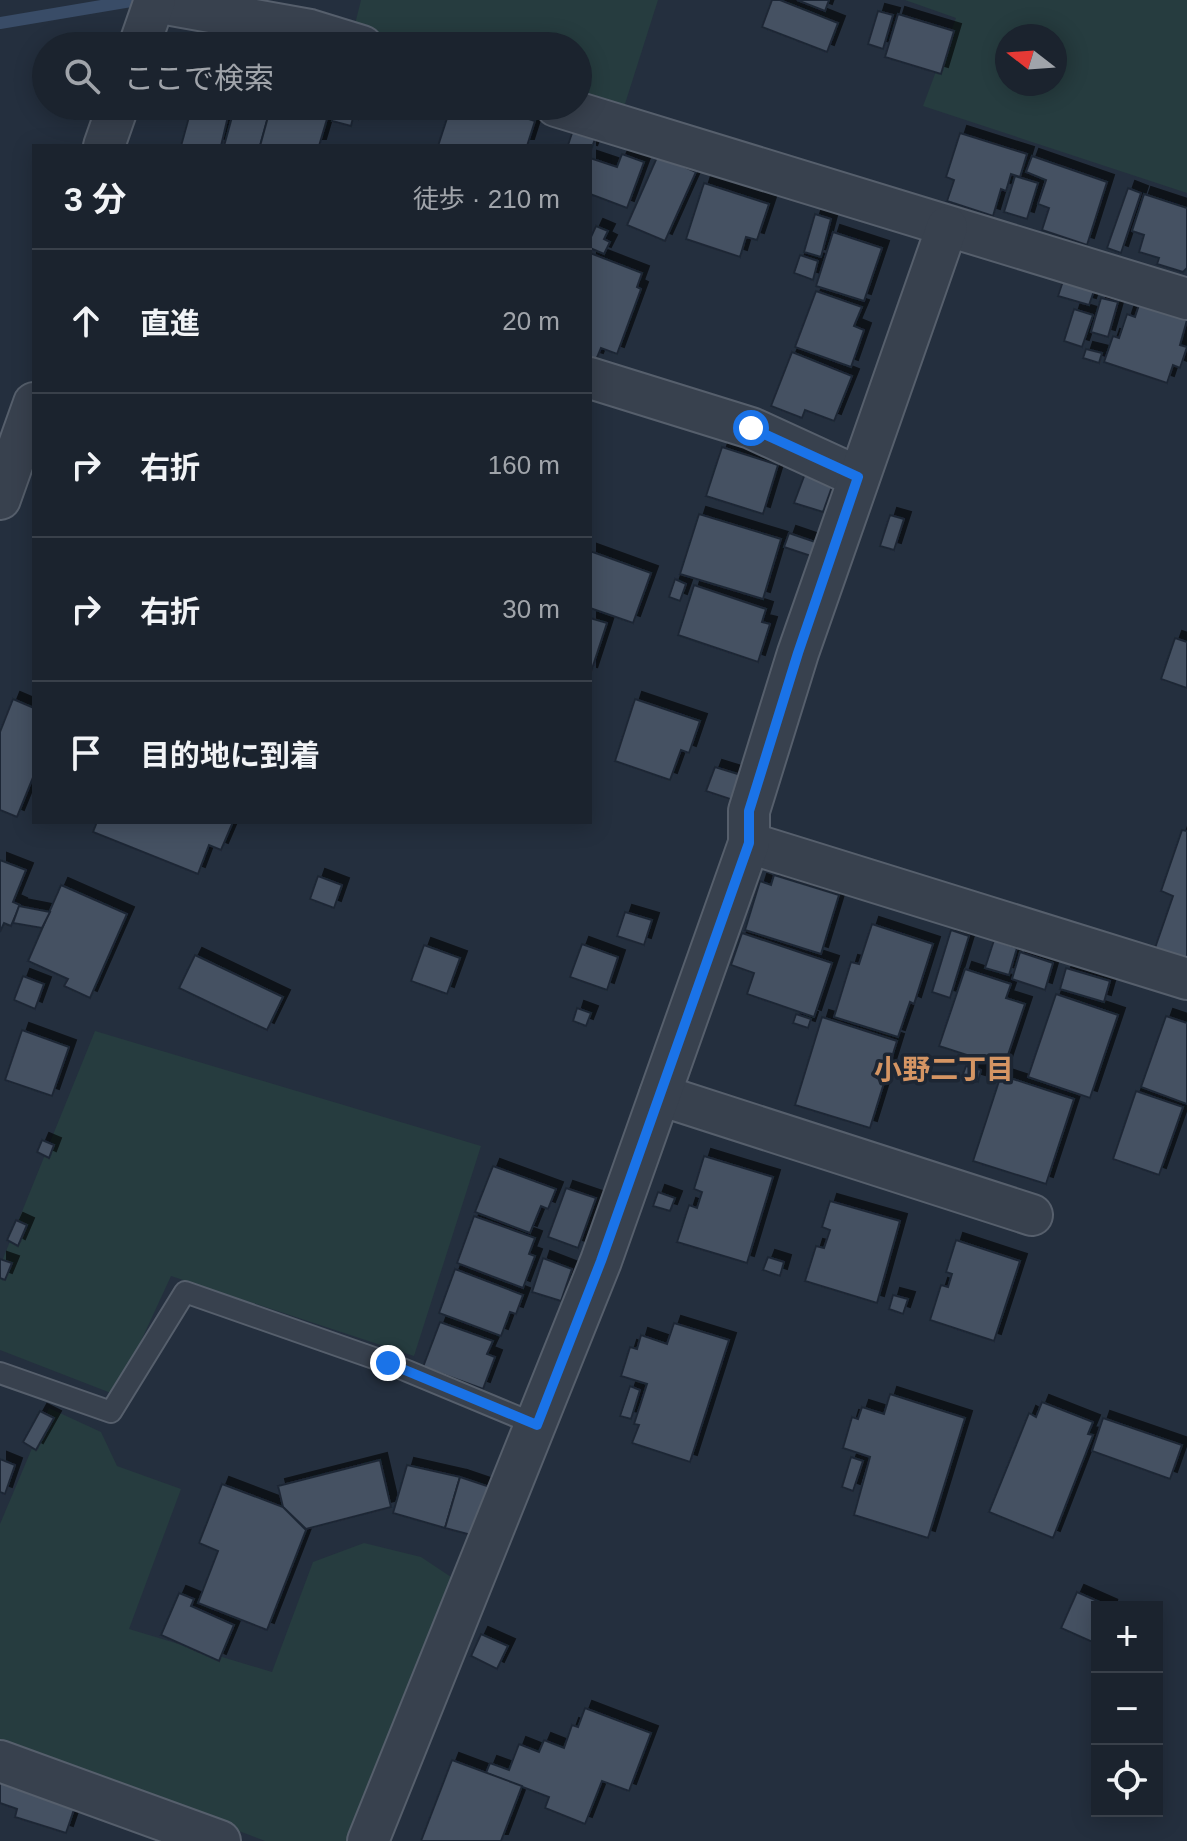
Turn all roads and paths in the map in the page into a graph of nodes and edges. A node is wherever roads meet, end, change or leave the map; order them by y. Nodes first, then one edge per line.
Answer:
1 (155, 1) edge
2 (144, 32) edge
3 (316, 32) edge
4 (592, 117) edge
5 (113, 120) edge
6 (105, 144) edge
7 (947, 227) junction
8 (1187, 299) edge
9 (592, 379) edge
10 (32, 409) edge
11 (858, 477) junction
12 (0, 499) edge
13 (749, 843) junction
14 (1187, 979) edge
15 (660, 1095) junction
16 (1032, 1215) dead end
17 (0, 1373) edge
18 (537, 1425) junction
19 (0, 1761) edge
20 (220, 1841) edge
21 (368, 1841) edge

1 - 2 street
1 - 3 street
4 - 7 street
5 - 6 street
7 - 8 street
7 - 11 street
9 - 11 street
10 - 12 street
11 - 13 street
13 - 14 street
13 - 15 street
15 - 16 street
15 - 18 street
17 - 18 lane
18 - 21 street
19 - 20 street

